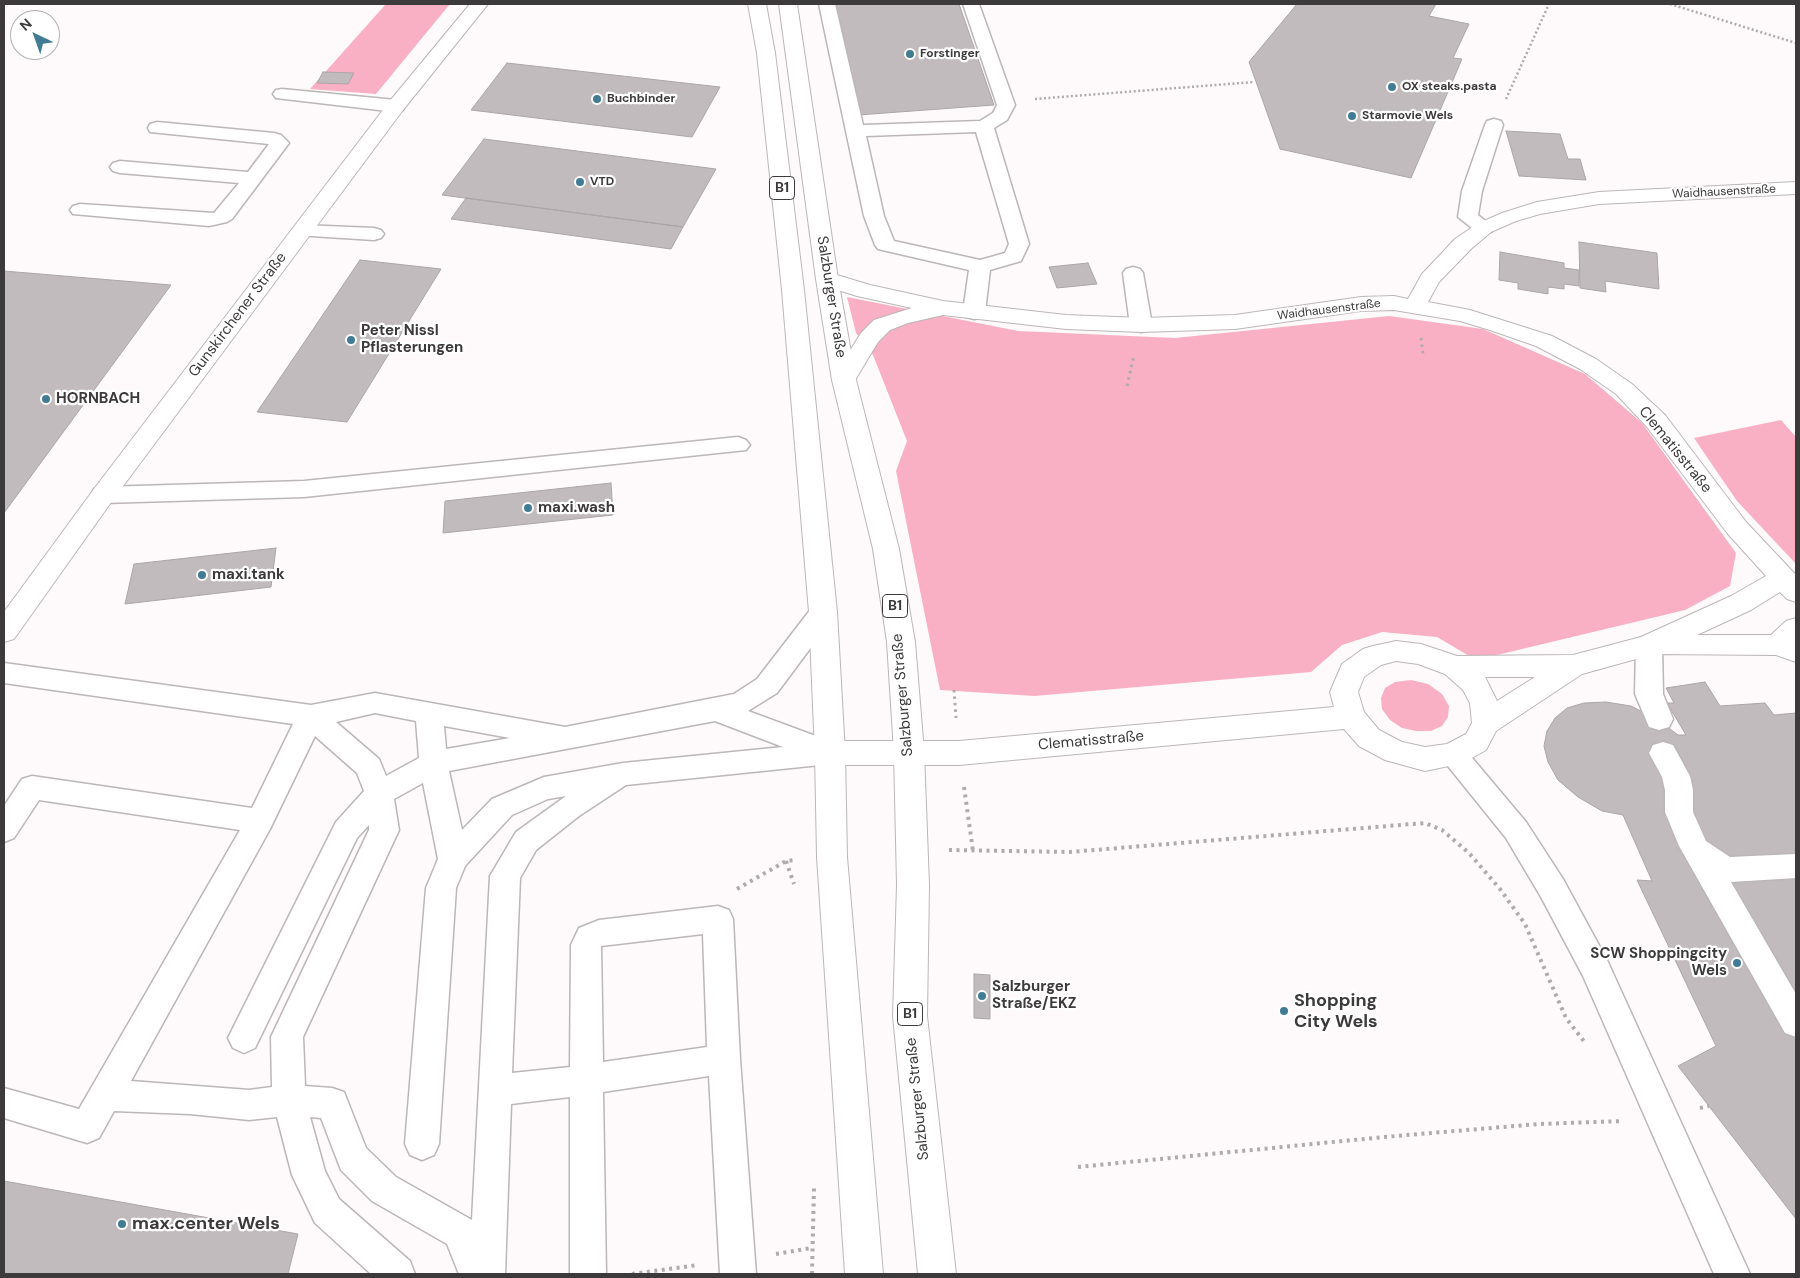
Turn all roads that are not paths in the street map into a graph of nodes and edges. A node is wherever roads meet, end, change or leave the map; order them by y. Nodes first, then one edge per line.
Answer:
1 (479, 4) edge
2 (758, 4) edge
3 (788, 4) edge
4 (827, 4) edge
5 (971, 4) edge
6 (282, 94) dead end
7 (396, 106) junction
8 (1494, 125) road end
9 (984, 126) junction
10 (157, 128) dead end
11 (855, 131) junction
12 (120, 167) dead end
13 (252, 178) junction
14 (1796, 188) edge
15 (80, 210) dead end
16 (1484, 228) junction
17 (302, 230) junction
18 (374, 234) dead end
19 (980, 266) junction
20 (1133, 273) dead end
21 (827, 279) junction
22 (1415, 305) junction
23 (943, 308) junction
24 (974, 312) junction
25 (1141, 325) junction
26 (844, 380) junction
27 (738, 445) dead end
28 (103, 495) junction
29 (1790, 585) edge
30 (823, 612) junction
31 (4, 632) edge
32 (1790, 642) edge
33 (1649, 645) junction
34 (1573, 666) junction
35 (1455, 667) junction
36 (4, 673) edge
37 (716, 710) junction
38 (430, 712) junction
39 (311, 716) junction
40 (1351, 717) junction
41 (1659, 719) dead end
42 (1486, 722) junction
43 (570, 738) junction
44 (909, 752) junction
45 (1663, 753) dead end
46 (830, 754) junction
47 (1453, 755) junction
48 (433, 763) junction
49 (623, 774) junction
50 (379, 794) junction
51 (260, 821) junction
52 (4, 830) edge
53 (1694, 846) junction
54 (452, 859) junction
55 (1796, 866) edge
56 (1796, 1023) edge
57 (244, 1038) dead end
58 (724, 1059) junction
59 (586, 1080) junction
60 (496, 1090) junction
61 (104, 1094) junction
62 (289, 1100) junction
63 (4, 1103) edge
64 (422, 1144) dead end
65 (397, 1274) edge
66 (477, 1274) edge
67 (487, 1274) edge
68 (588, 1274) edge
69 (738, 1274) edge
70 (864, 1274) edge
71 (937, 1274) edge
72 (1732, 1274) edge

1 - 7 street, Gunskirchener Straße
2 - 30 street, B1
3 - 21 street, Salzburger Straße / B1
4 - 11 lane
5 - 9 lane
6 - 7 lane
7 - 17 street, Gunskirchener Straße
8 - 16 lane
9 - 11 lane
9 - 19 lane
10 - 13 lane
11 - 19 lane
12 - 13 lane
13 - 15 lane
14 - 16 street, Waidhausenstraße
16 - 22 street, Waidhausenstraße
17 - 18 lane
17 - 28 street, Gunskirchener Straße
19 - 24 lane
20 - 25 lane
21 - 23 street, Waidhausenstraße
21 - 26 street, Salzburger Straße / B1
22 - 25 street, Waidhausenstraße
22 - 29 street, Clematisstraße
23 - 24 street, Waidhausenstraße
23 - 26 street, Waidhausenstraße
24 - 25 street, Waidhausenstraße
26 - 44 street, Salzburger Straße / B1
27 - 28 lane
28 - 31 street, Gunskirchener Straße
29 - 33 street
30 - 37 lane
30 - 46 street, B1
32 - 33 street
33 - 34 street
33 - 41 lane
34 - 35 street
34 - 42 street
35 - 40 street
35 - 42 street
36 - 39 lane
37 - 43 lane
37 - 46 lane
38 - 39 lane
38 - 43 lane
38 - 48 lane
39 - 50 lane
39 - 51 lane
40 - 44 street, Clematisstraße
40 - 47 street
42 - 47 street
43 - 48 lane
44 - 46 street, Clematisstraße
44 - 71 street, Salzburger Straße / B1
45 - 53 lane
46 - 49 lane
46 - 70 street, B1
47 - 72 lane
48 - 50 lane
48 - 54 lane
49 - 54 lane
49 - 60 lane
50 - 57 lane
50 - 62 lane
51 - 52 lane
51 - 61 lane
53 - 55 lane
53 - 56 lane
54 - 64 lane
58 - 59 lane
58 - 59 lane
58 - 69 lane
59 - 60 lane
59 - 68 lane
60 - 67 lane
61 - 62 lane
61 - 63 lane
62 - 65 lane
62 - 66 lane

